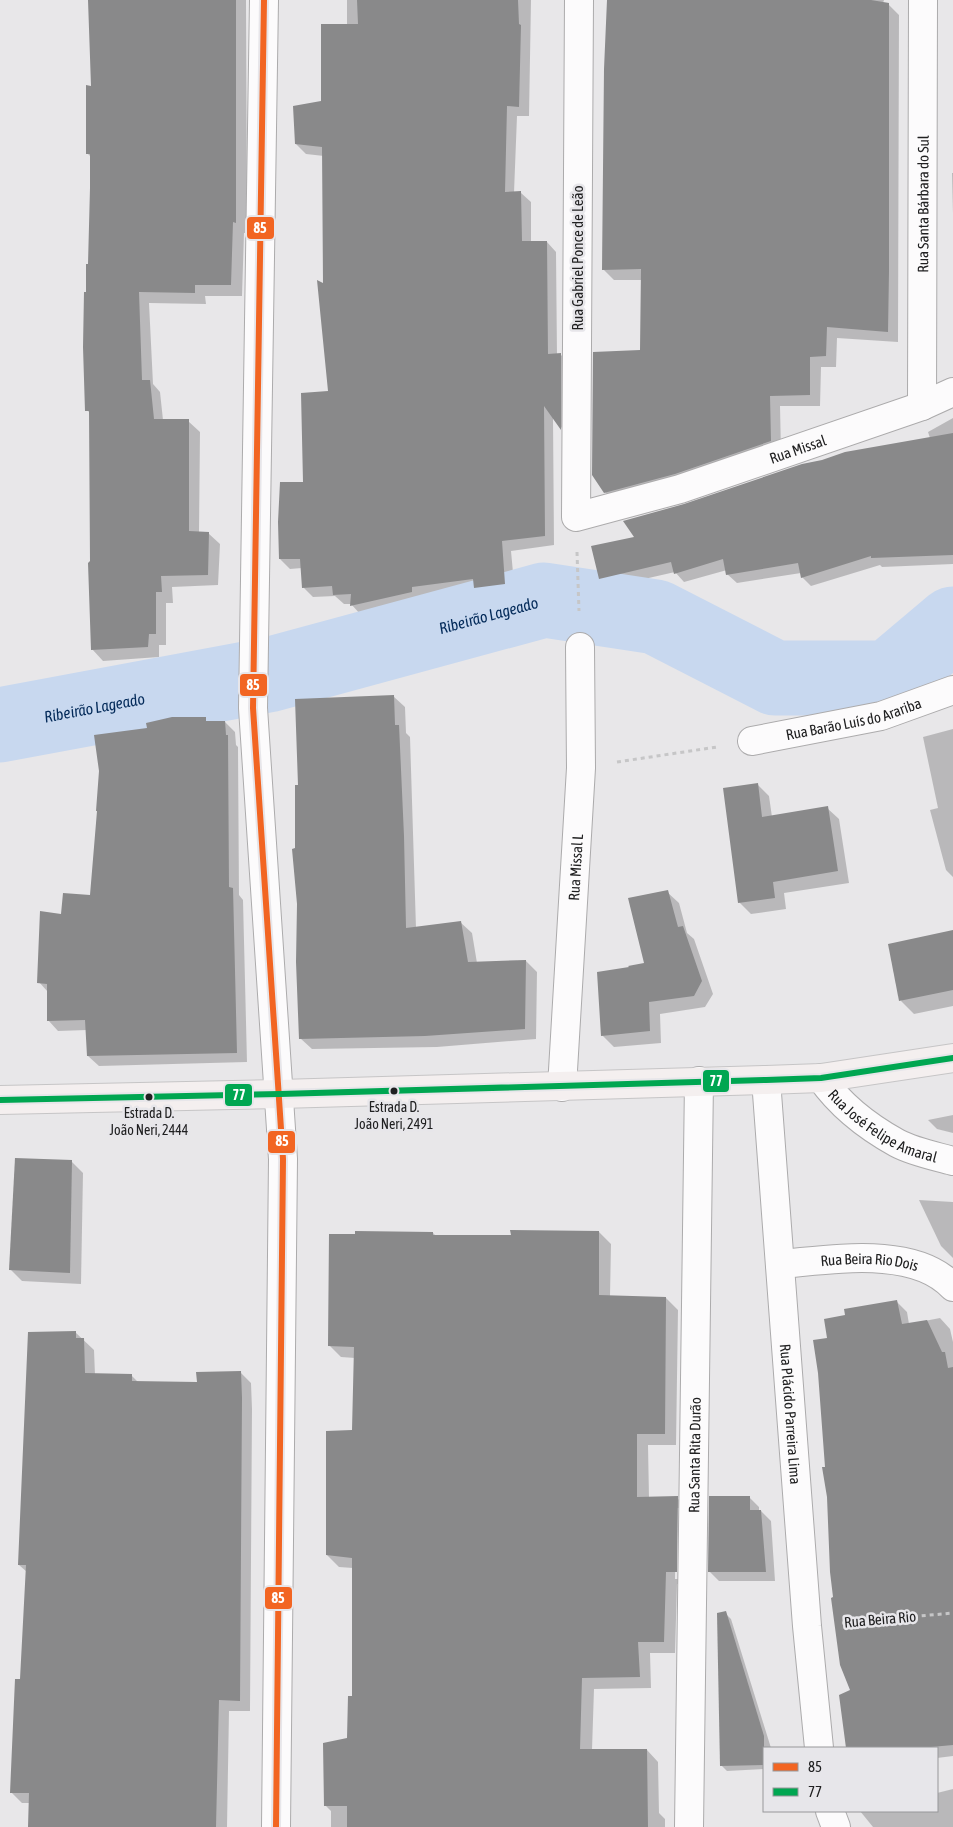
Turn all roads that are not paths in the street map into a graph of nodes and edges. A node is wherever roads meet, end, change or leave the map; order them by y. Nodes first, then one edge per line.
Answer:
1 (264, 0) edge
2 (579, 0) edge
3 (923, 0) edge
4 (953, 392) edge
5 (922, 406) junction
6 (640, 500) joint
7 (580, 647) road end
8 (953, 690) edge
9 (752, 741) road end
10 (953, 1058) edge
11 (820, 1078) junction
12 (766, 1080) junction
13 (699, 1081) junction
14 (562, 1087) junction
15 (280, 1094) junction
16 (0, 1100) edge
17 (953, 1161) edge
18 (780, 1264) junction
19 (953, 1287) edge
20 (819, 1747) edge
21 (830, 1812) edge
22 (276, 1827) edge
23 (689, 1827) edge
24 (836, 1827) edge

1 - 15 street
2 - 6 street, Rua Gabriel Ponce de Leão
3 - 5 street, Rua Santa Bárbara do Sul
4 - 5 street, Rua Missal
5 - 6 street, Rua Missal
7 - 14 street, Rua Missal L
8 - 9 street, Rua Barão Luís do Arariba
10 - 11 main road
11 - 12 main road
11 - 17 street, Rua José Felipe Amaral
12 - 13 main road
12 - 18 street, Rua Plácido Parreira Lima
13 - 14 main road
13 - 23 street, Rua Santa Rita Durão
14 - 15 main road
15 - 16 main road
15 - 22 street
18 - 19 street, Rua Beira Rio Dois
18 - 20 street, Rua Plácido Parreira Lima
21 - 24 street

